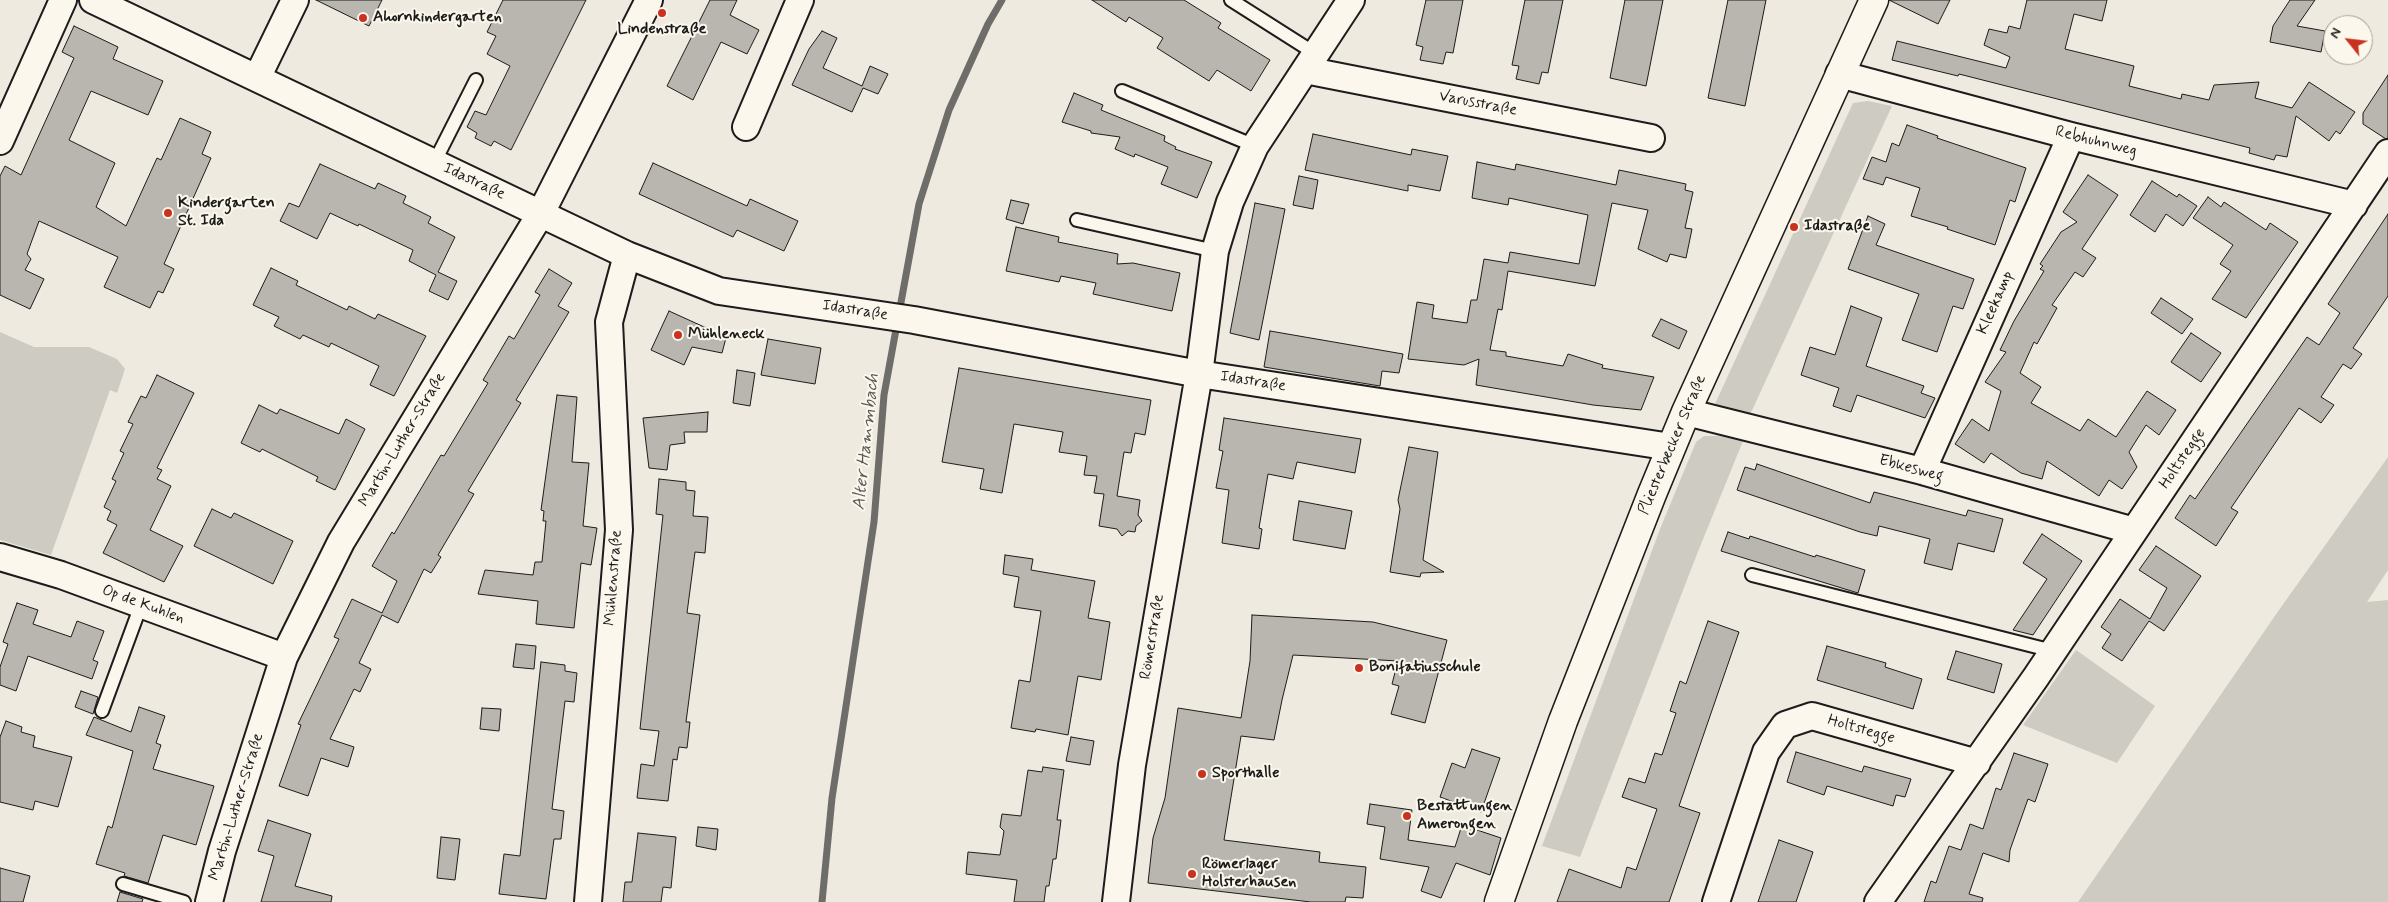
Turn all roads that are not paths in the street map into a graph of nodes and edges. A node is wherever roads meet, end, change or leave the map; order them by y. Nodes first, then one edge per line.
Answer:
1 (63, 0) edge
2 (93, 0) edge
3 (295, 0) edge
4 (649, 0) edge
5 (800, 0) edge
6 (1230, 0) edge
7 (1351, 0) edge
8 (1874, 0) edge
9 (1311, 62) junction
10 (1839, 74) junction
11 (257, 78) junction
12 (476, 80) dead end
13 (1122, 91) dead end
14 (746, 127) dead end
15 (2070, 136) junction
16 (1651, 138) dead end
17 (0, 141) edge
18 (1255, 146) junction
19 (2388, 153) edge
20 (434, 163) junction
21 (2354, 205) junction
22 (541, 213) junction
23 (1077, 220) dead end
24 (1216, 251) junction
25 (627, 255) junction
26 (1199, 374) junction
27 (1686, 412) junction
28 (1671, 447) junction
29 (1922, 471) junction
30 (2134, 532) junction
31 (0, 557) edge
32 (1752, 575) dead end
33 (142, 605) junction
34 (2053, 651) junction
35 (284, 657) junction
36 (102, 711) dead end
37 (1977, 763) junction
38 (122, 884) dead end
39 (184, 902) edge
40 (209, 902) edge
41 (588, 902) edge
42 (1116, 902) edge
43 (1500, 902) edge
44 (1716, 902) edge
45 (1878, 902) edge

1 - 17 street
2 - 11 street, Idastraße
3 - 11 street
4 - 22 street, Martin-Luther-Straße
5 - 14 street
6 - 9 lane
7 - 9 street, Römerstraße
8 - 10 main road, Pliesterbecker Straße
9 - 16 street, Varusstraße
9 - 18 street, Römerstraße
10 - 15 street, Rebhuhnweg
10 - 27 main road, Pliesterbecker Straße
11 - 20 street, Idastraße
12 - 20 lane
13 - 18 lane
15 - 21 street, Rebhuhnweg
15 - 29 street, Kleekamp
18 - 24 street, Römerstraße
19 - 21 street, Holtstegge
20 - 22 street, Idastraße
21 - 30 street, Holtstegge
22 - 25 street, Idastraße
22 - 35 street, Martin-Luther-Straße
23 - 24 lane
24 - 26 street, Römerstraße
25 - 26 street, Idastraße
25 - 41 street, Mühlenstraße
26 - 28 street, Idastraße
26 - 42 street, Römerstraße
27 - 28 main road, Pliesterbecker Straße
27 - 29 street, Ebkesweg
28 - 43 main road, Pliesterbecker Straße
29 - 30 street, Ebkesweg
30 - 34 street, Holtstegge
31 - 33 street, Op de Kuhlen
32 - 34 lane
33 - 35 street, Op de Kuhlen
33 - 36 lane
34 - 37 street, Holtstegge
35 - 40 street, Martin-Luther-Straße
37 - 44 street, Holtstegge
37 - 45 street, Holtstegge
38 - 39 lane

